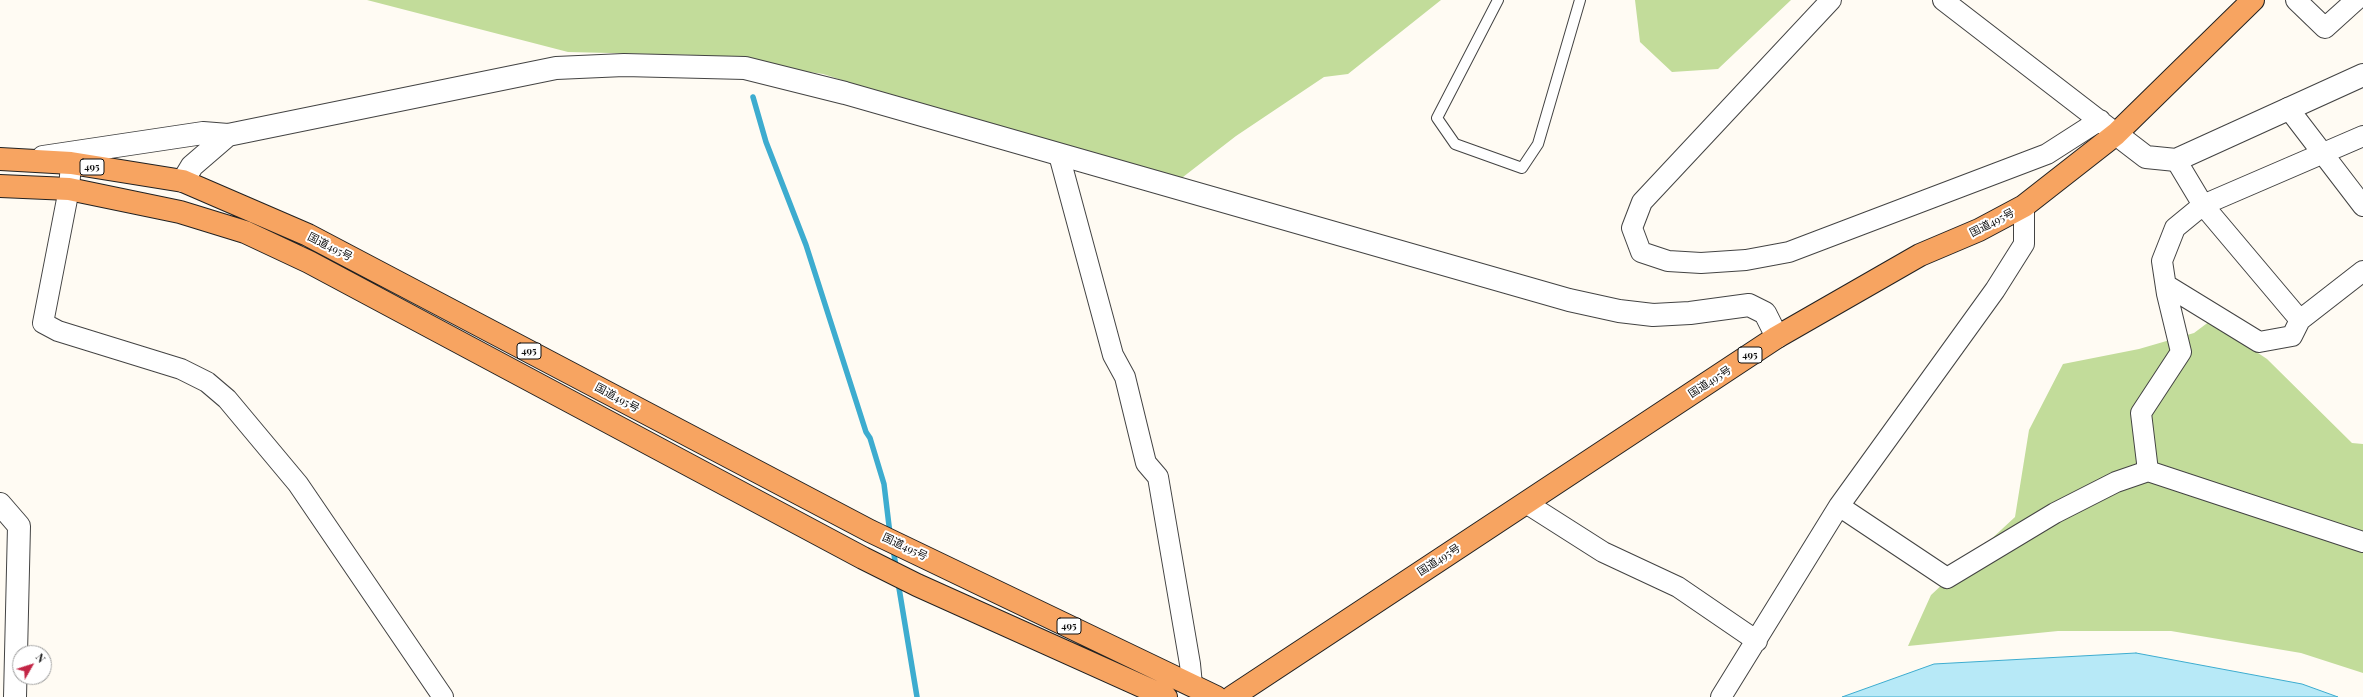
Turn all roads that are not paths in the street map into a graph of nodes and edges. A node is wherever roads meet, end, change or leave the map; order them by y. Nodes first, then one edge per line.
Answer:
1 (1498, 0) edge
2 (1580, 0) edge
3 (1831, 0) edge
4 (1943, 0) edge
5 (2253, 0) edge
6 (2296, 0) edge
7 (2356, 0) edge
8 (2363, 75) edge
9 (2288, 108) junction
10 (2108, 127) junction
11 (228, 134) junction
12 (2363, 136) edge
13 (2324, 153) junction
14 (1059, 155) junction
15 (0, 159) edge
16 (24, 159) junction
17 (2176, 160) junction
18 (71, 163) junction
19 (183, 181) junction
20 (0, 186) edge
21 (69, 189) junction
22 (2203, 205) junction
23 (2024, 206) junction
24 (2363, 206) edge
25 (2363, 271) edge
26 (2166, 285) junction
27 (2300, 320) junction
28 (1777, 337) junction
29 (2148, 471) junction
30 (1526, 503) junction
31 (0, 504) edge
32 (1839, 506) junction
33 (2363, 542) edge
34 (1757, 641) junction
35 (1192, 685) junction
36 (15, 697) edge
37 (443, 697) edge
38 (1166, 697) edge
39 (1216, 697) edge
40 (1232, 697) edge
41 (1720, 697) edge

1 - 2 lane
3 - 10 street
4 - 10 street
5 - 10 highway, 国道495号 / 495
6 - 7 street
8 - 9 street
9 - 13 street
9 - 17 street
10 - 17 street
10 - 23 highway, 国道495号 / 495
11 - 14 street
11 - 16 street
11 - 19 street
12 - 13 street
13 - 22 street
13 - 24 street
14 - 28 street
14 - 35 street
15 - 16 highway, 国道495号 / 495
16 - 18 highway, 国道495号 / 495
17 - 22 street
18 - 19 highway, 国道495号 / 495
18 - 21 street
19 - 35 highway, 国道495号 / 495
20 - 21 highway, 国道495号 / 495
21 - 37 street
21 - 38 highway, 国道495号 / 495
22 - 26 street
22 - 27 street
23 - 28 highway, 国道495号 / 495
23 - 32 street
25 - 27 street
26 - 27 street
26 - 29 street
28 - 30 highway, 国道495号 / 495
29 - 32 street
29 - 33 street
30 - 34 street
30 - 40 highway, 国道495号 / 495
31 - 36 street
32 - 34 street
34 - 41 street
35 - 39 highway, 国道495号 / 495

